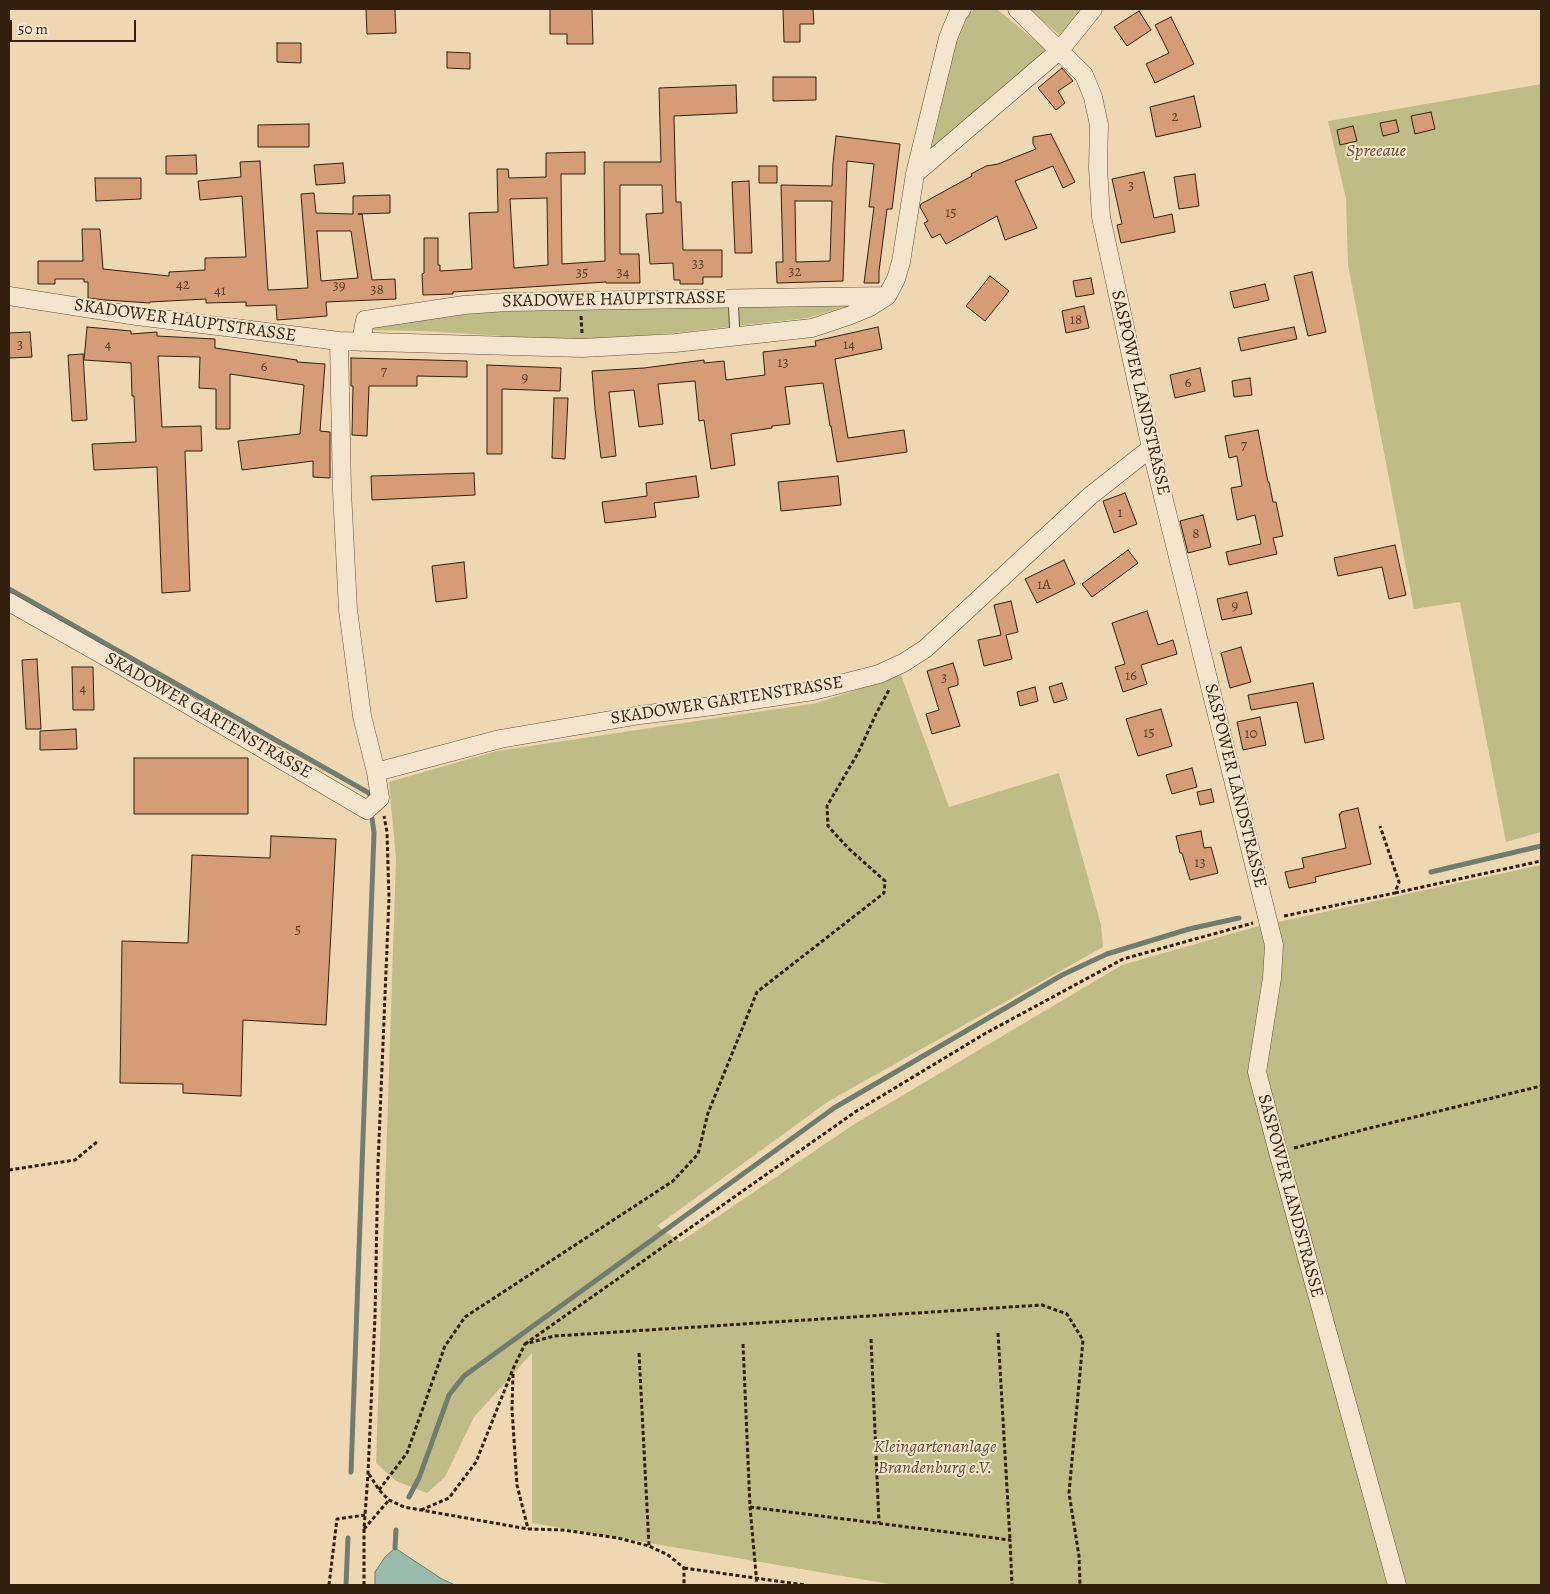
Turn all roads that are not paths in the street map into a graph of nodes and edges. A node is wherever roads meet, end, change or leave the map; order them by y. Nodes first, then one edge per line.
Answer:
1 (962, 9) edge
2 (1017, 9) edge
3 (1093, 9) edge
4 (1060, 50) junction
5 (915, 174) junction
6 (9, 296) edge
7 (886, 296) junction
8 (733, 297) junction
9 (735, 336) junction
10 (339, 341) junction
11 (361, 342) junction
12 (1151, 448) junction
13 (9, 602) edge
14 (376, 772) junction
15 (1397, 1585) edge

1 - 5 street, SKADOWER HAUPTSTRASSE
2 - 4 street, SASPOWER LANDSTRASSE
3 - 4 street
4 - 5 street
4 - 12 street, SASPOWER LANDSTRASSE
5 - 7 street, SKADOWER HAUPTSTRASSE
6 - 10 street, SKADOWER HAUPTSTRASSE
7 - 8 street, SKADOWER HAUPTSTRASSE
7 - 9 street, SKADOWER HAUPTSTRASSE
8 - 9 lane
8 - 11 street, SKADOWER HAUPTSTRASSE
9 - 11 street, SKADOWER HAUPTSTRASSE
10 - 11 street, SKADOWER HAUPTSTRASSE
10 - 14 street
12 - 14 street, SKADOWER GARTENSTRASSE
12 - 15 street, SASPOWER LANDSTRASSE
13 - 14 street, SKADOWER GARTENSTRASSE

